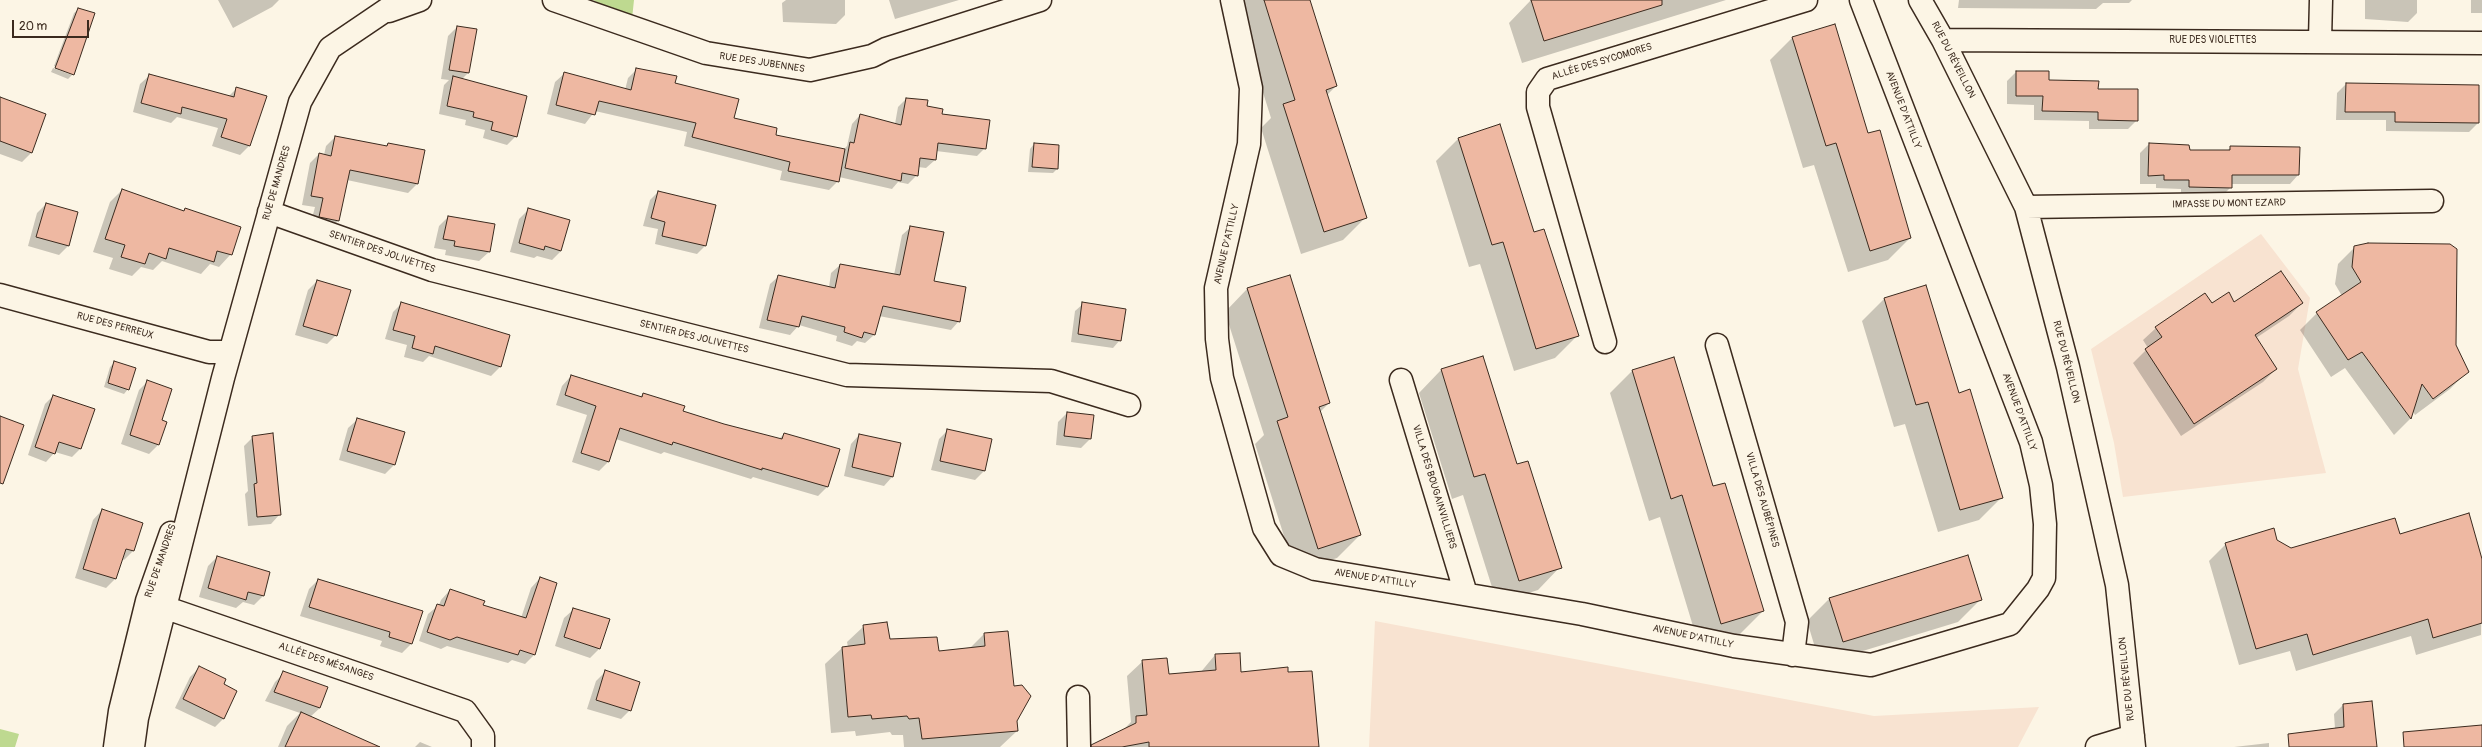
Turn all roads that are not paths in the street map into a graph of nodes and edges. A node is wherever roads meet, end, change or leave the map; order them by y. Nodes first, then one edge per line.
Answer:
1 (401, 0) edge
2 (420, 0) edge
3 (554, 0) edge
4 (1040, 0) edge
5 (1232, 0) edge
6 (1806, 0) edge
7 (1862, 0) edge
8 (1920, 0) edge
9 (2321, 0) edge
10 (376, 16) junction
11 (1943, 40) junction
12 (2320, 40) junction
13 (2482, 43) edge
14 (2432, 201) dead end
15 (2026, 207) junction
16 (269, 212) junction
17 (0, 295) edge
18 (1605, 342) dead end
19 (1717, 345) dead end
20 (230, 352) junction
21 (1401, 380) dead end
22 (1129, 406) dead end
23 (1466, 594) junction
24 (156, 604) junction
25 (1793, 656) junction
26 (1078, 696) dead end
27 (2134, 741) edge
28 (115, 747) edge
29 (133, 747) edge
30 (483, 747) edge
31 (1079, 747) edge
32 (2097, 747) edge

1 - 10 street, RUE DE MANDRES
2 - 10 street, RUE DE MANDRES
3 - 4 street, RUE DES JUBENNES
5 - 23 street, AVENUE D'ATTILLY
6 - 18 street, ALLÉE DES SYCOMORES
7 - 25 street, AVENUE D'ATTILLY
8 - 11 street, RUE DU RÉVEILLON
9 - 12 street
10 - 16 street, RUE DE MANDRES
11 - 12 street, RUE DES VIOLETTES
11 - 15 street, RUE DU RÉVEILLON
12 - 13 street, RUE DES VIOLETTES
14 - 15 street, IMPASSE DU MONT EZARD
15 - 27 street, RUE DU RÉVEILLON
16 - 20 street, RUE DE MANDRES
16 - 22 street, SENTIER DES JOLIVETTES
17 - 20 street, RUE DES PERREUX
19 - 25 street, VILLA DES AUBÉPINES
20 - 24 street, RUE DE MANDRES
21 - 23 street, VILLA DES BOUGAINVILLIERS
23 - 25 street, AVENUE D'ATTILLY
24 - 28 street, RUE DE MANDRES
24 - 29 street, RUE DE MANDRES
24 - 30 street, ALLÉE DES MÉSANGES
26 - 31 street
27 - 32 street

